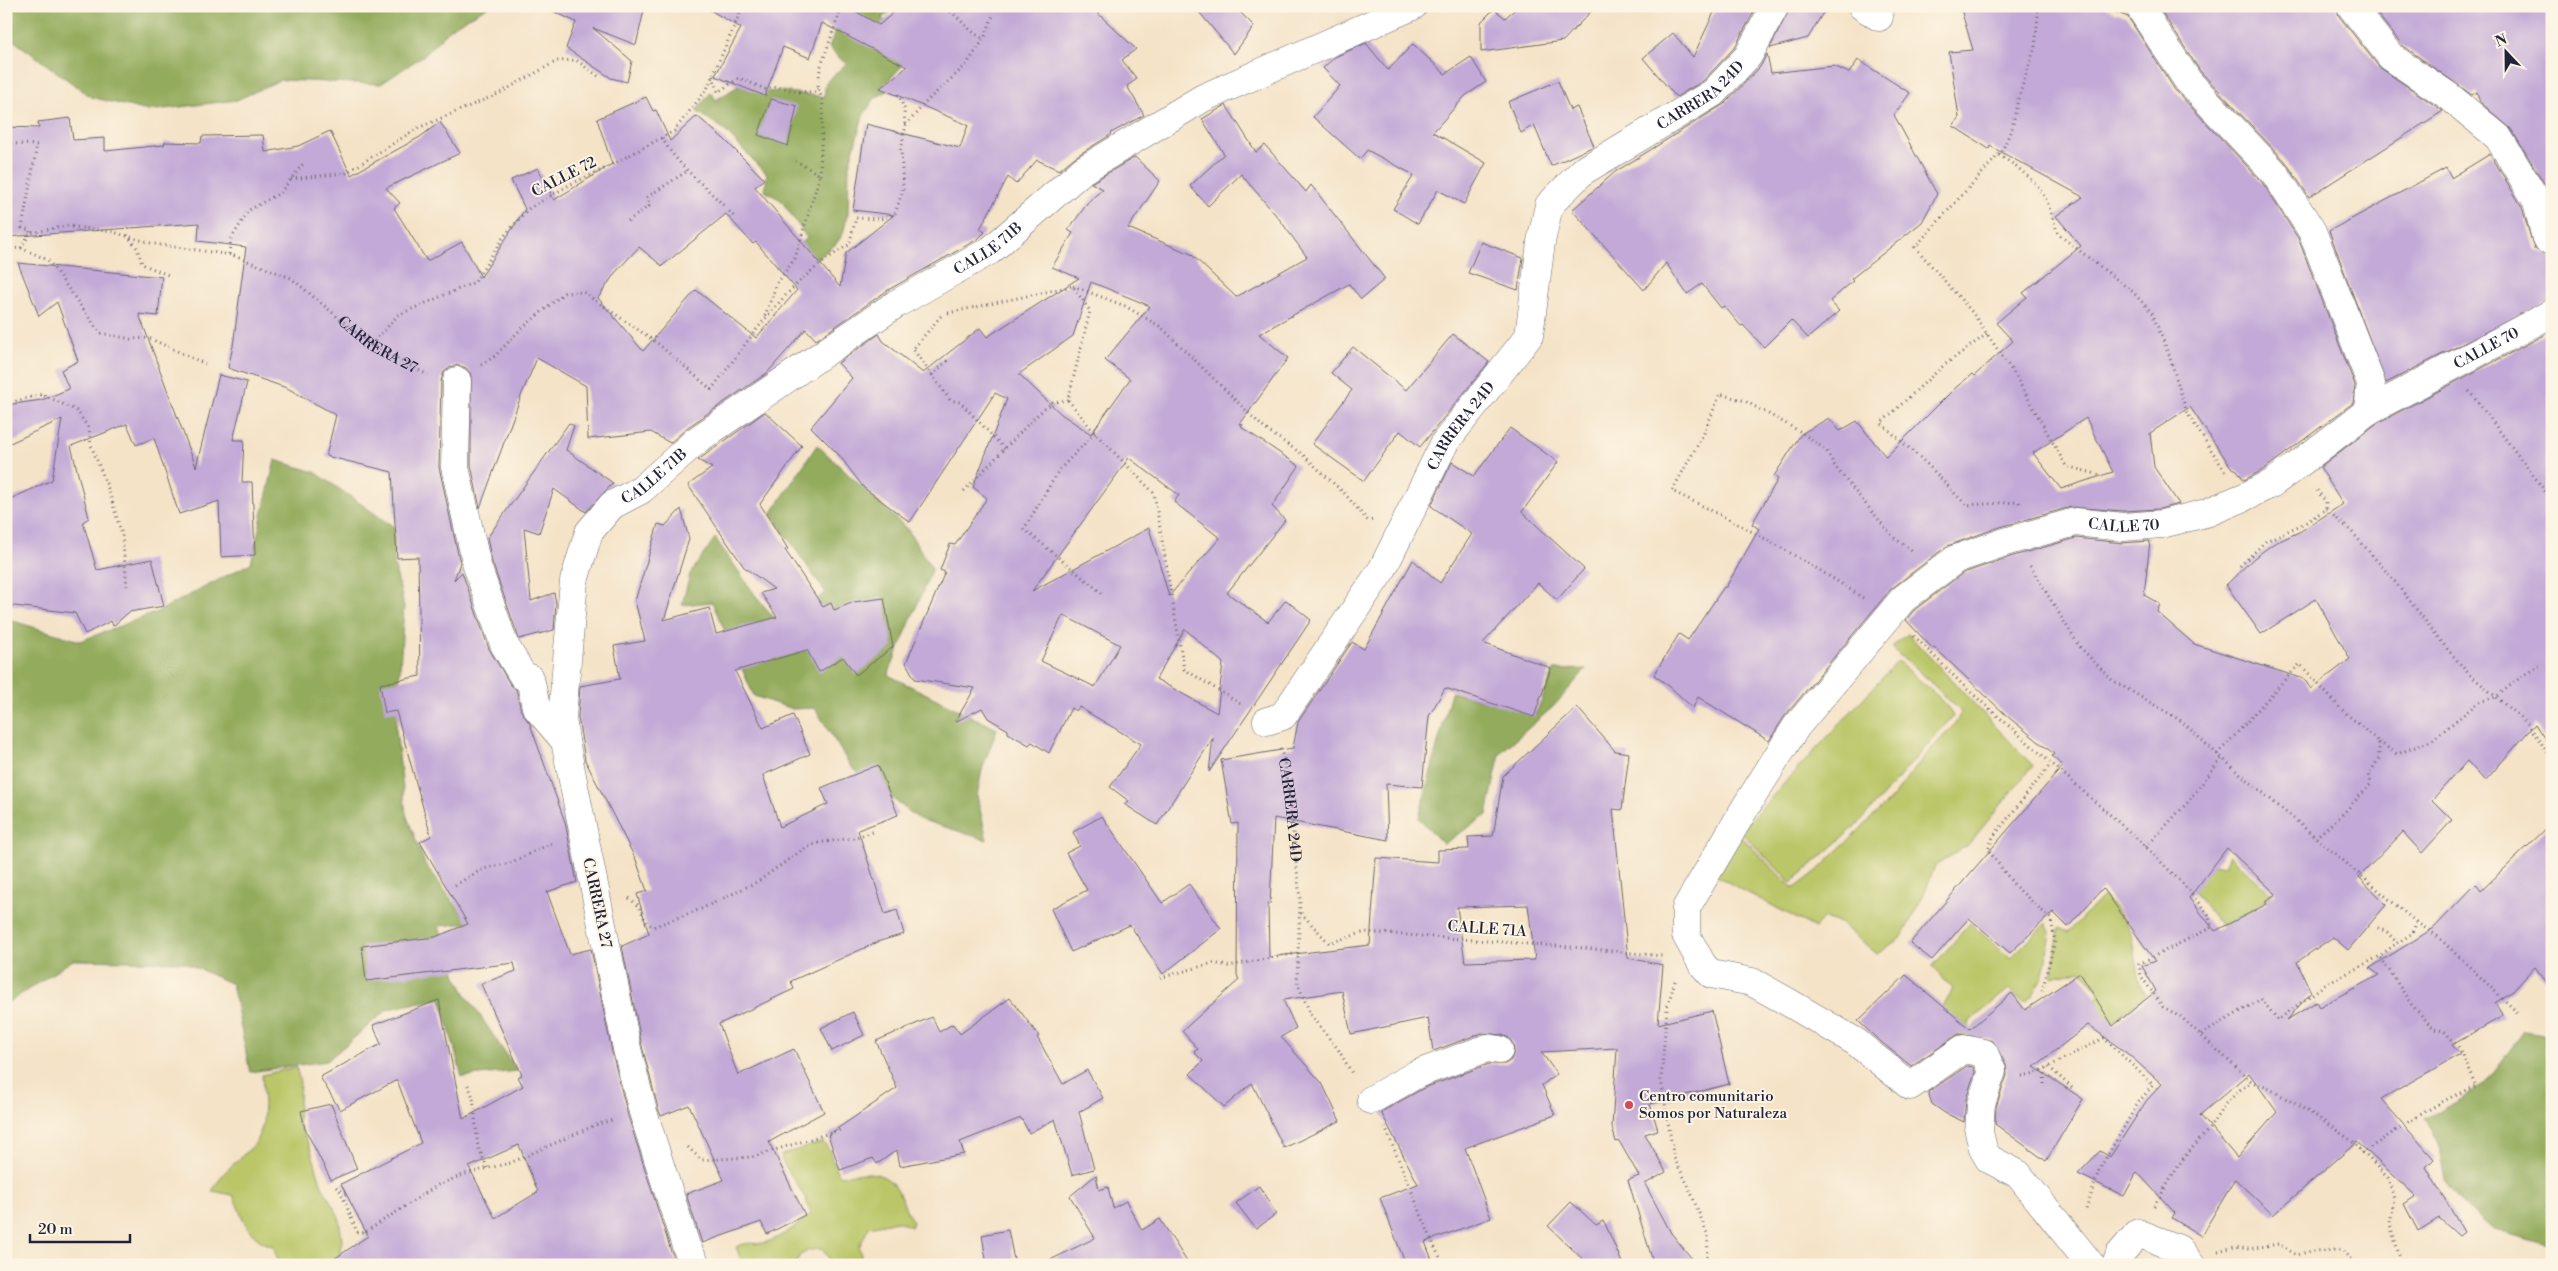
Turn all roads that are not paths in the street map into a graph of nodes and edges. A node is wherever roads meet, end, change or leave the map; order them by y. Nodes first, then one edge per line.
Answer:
1 (1413, 6) edge
2 (1775, 6) edge
3 (2139, 6) edge
4 (2351, 6) edge
5 (2552, 241) edge
6 (2552, 313) edge
7 (457, 381) road end
8 (2368, 411) junction
9 (589, 532) joint
10 (1267, 721) road end
11 (565, 741) junction
12 (1499, 1050) dead end
13 (1371, 1100) dead end
14 (2201, 1260) edge
15 (696, 1265) edge
16 (2091, 1265) edge
17 (2116, 1265) edge

1 - 9 street, CALLE 71B
2 - 10 street, CARRERA 24D
3 - 8 street
4 - 5 street
6 - 8 street, CALLE 70
7 - 11 street
8 - 16 street, CALLE 70
9 - 11 street, CARRERA 27
11 - 15 street, CARRERA 27
12 - 13 street
14 - 17 street

